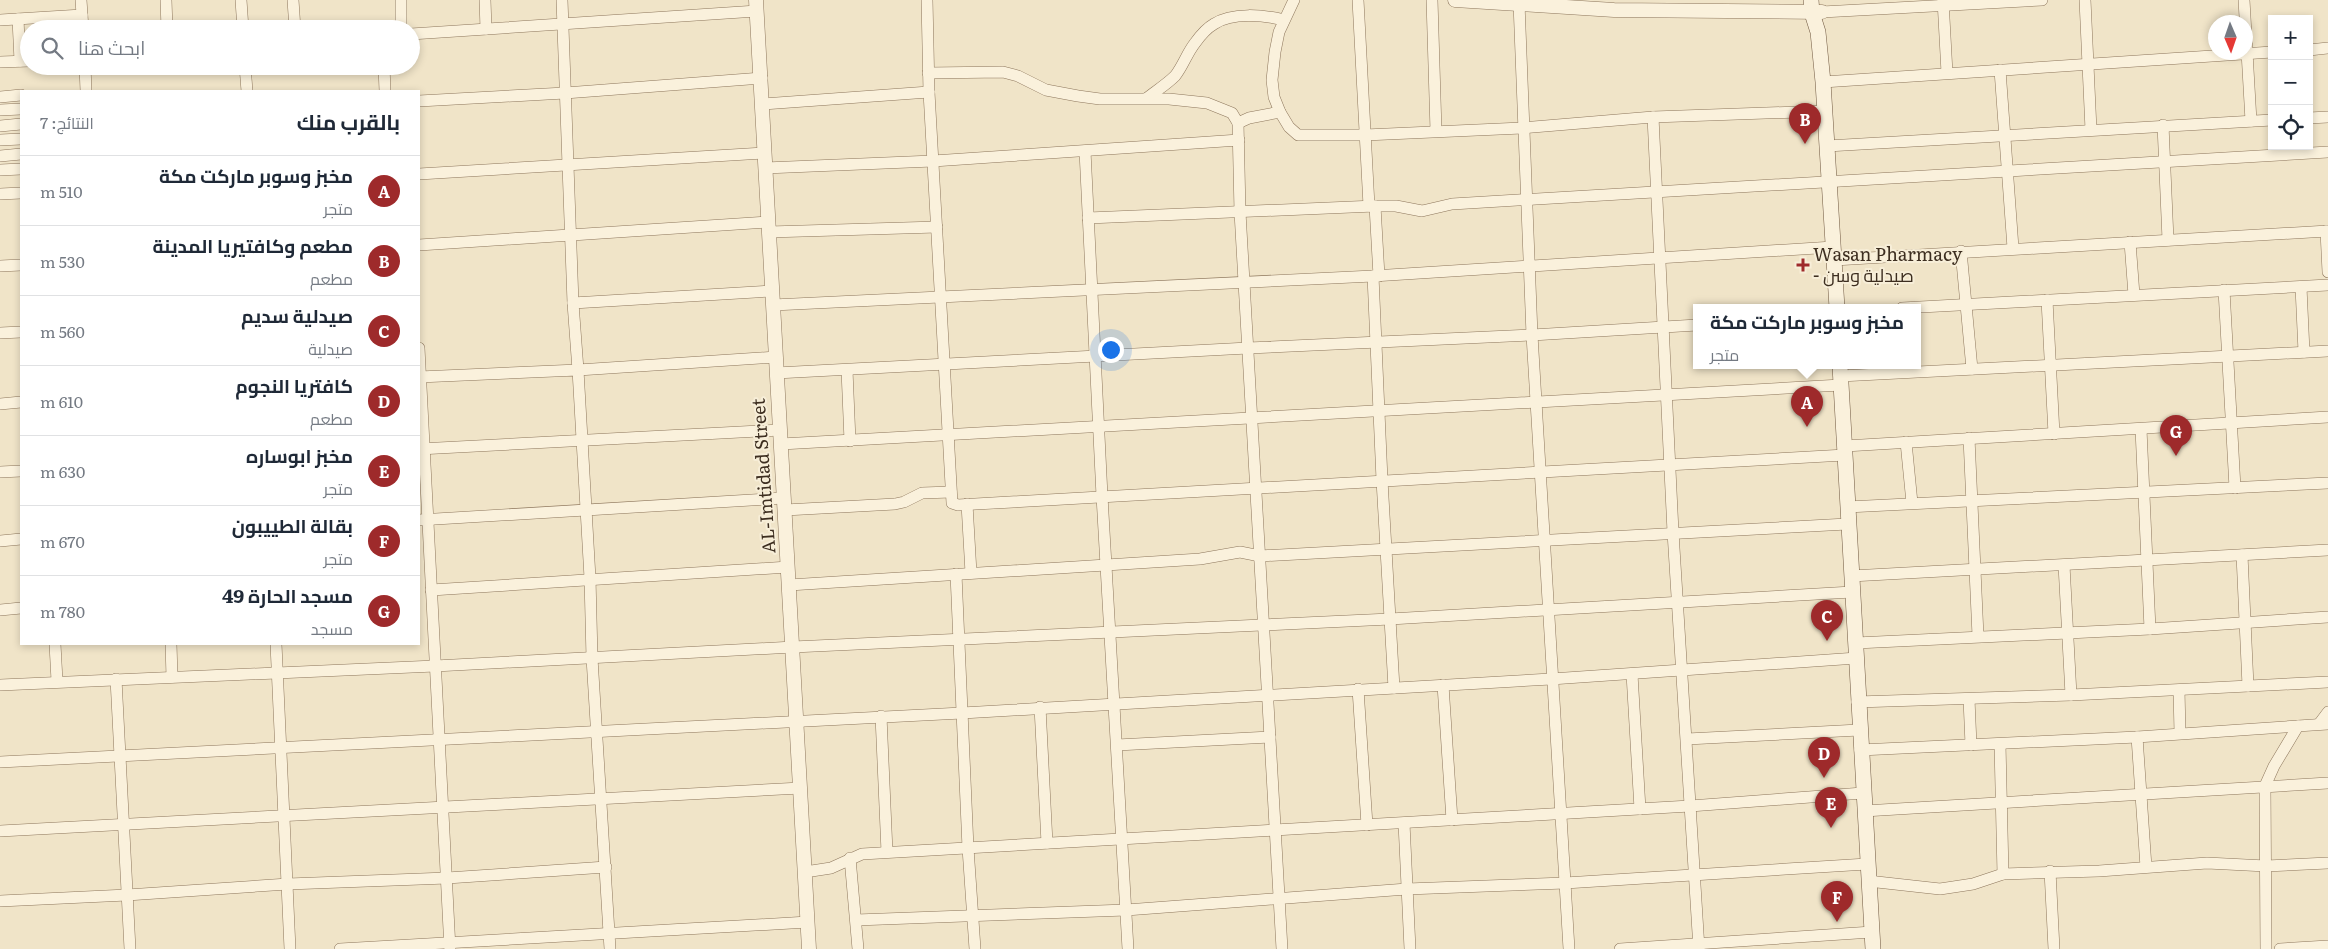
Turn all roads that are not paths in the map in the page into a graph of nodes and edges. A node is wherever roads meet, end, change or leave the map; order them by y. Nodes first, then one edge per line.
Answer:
1 (81, 0) edge
2 (166, 0) edge
3 (241, 0) edge
4 (293, 0) edge
5 (401, 0) edge
6 (485, 0) edge
7 (562, 0) edge
8 (927, 0) edge
9 (1294, 0) edge
10 (1358, 0) edge
11 (1432, 0) edge
12 (1455, 0) edge
13 (2042, 0) edge
14 (2084, 0) edge
15 (2244, 0) edge
16 (1473, 1) edge
17 (1544, 2) edge
18 (1519, 3) junction
19 (1943, 3) edge
20 (1614, 5) edge
21 (756, 6) edge
22 (1817, 6) edge
23 (82, 15) junction
24 (2245, 15) edge
25 (18, 18) junction
26 (0, 20) edge
27 (82, 20) edge
28 (167, 20) edge
29 (242, 20) edge
30 (294, 20) edge
31 (401, 20) edge
32 (1284, 20) junction
33 (562, 24) junction
34 (486, 29) junction
35 (20, 32) edge
36 (420, 33) edge
37 (2328, 48) edge
38 (2313, 50) edge
39 (2268, 52) edge
40 (2253, 54) edge
41 (2208, 57) edge
42 (2247, 60) edge
43 (20, 61) edge
44 (0, 62) edge
45 (2088, 65) junction
46 (2000, 70) junction
47 (928, 73) junction
48 (1947, 73) junction
49 (85, 75) edge
50 (246, 75) edge
51 (384, 75) edge
52 (762, 78) junction
53 (1822, 82) junction
54 (86, 90) edge
55 (247, 90) edge
56 (385, 90) edge
57 (929, 92) junction
58 (565, 93) junction
59 (20, 95) edge
60 (0, 97) edge
61 (1147, 98) junction
62 (420, 101) edge
63 (763, 104) junction
64 (20, 109) edge
65 (0, 110) edge
66 (1825, 111) junction
67 (1280, 112) junction
68 (1653, 117) junction
69 (2328, 117) edge
70 (2313, 118) edge
71 (2268, 120) edge
72 (2251, 121) junction
73 (1238, 123) junction
74 (20, 124) edge
75 (0, 126) edge
76 (2163, 126) junction
77 (1522, 128) junction
78 (2091, 130) junction
79 (1436, 131) junction
80 (2005, 134) junction
81 (1365, 135) junction
82 (20, 139) edge
83 (0, 140) edge
84 (1239, 140) junction
85 (1827, 146) junction
86 (1085, 151) junction
87 (2328, 152) edge
88 (764, 153) junction
89 (20, 154) edge
90 (0, 156) edge
91 (933, 160) junction
92 (2164, 160) junction
93 (568, 165) junction
94 (765, 168) junction
95 (20, 169) edge
96 (0, 170) edge
97 (2008, 171) junction
98 (420, 174) edge
99 (1829, 181) junction
100 (1658, 191) junction
101 (20, 193) edge
102 (0, 194) edge
103 (1525, 199) junction
104 (1372, 206) junction
105 (1240, 212) junction
106 (1088, 218) junction
107 (937, 226) junction
108 (768, 227) junction
109 (2327, 231) edge
110 (570, 234) junction
111 (2168, 240) junction
112 (2130, 242) junction
113 (420, 245) edge
114 (2013, 248) junction
115 (1961, 251) junction
116 (1833, 253) junction
117 (1661, 257) junction
118 (20, 265) edge
119 (0, 266) edge
120 (1528, 267) junction
121 (2328, 272) edge
122 (1376, 276) junction
123 (1244, 282) junction
124 (2328, 285) edge
125 (2300, 287) junction
126 (1092, 289) junction
127 (2224, 290) junction
128 (2134, 295) junction
129 (940, 296) junction
130 (772, 298) junction
131 (2047, 300) junction
132 (573, 302) junction
133 (1837, 304) edge
134 (1967, 304) junction
135 (1921, 307) edge
136 (1693, 325) edge
137 (1664, 328) junction
138 (20, 332) edge
139 (0, 333) edge
140 (1532, 336) junction
141 (1376, 342) junction
142 (1248, 348) junction
143 (2328, 351) edge
144 (2304, 352) junction
145 (1095, 356) junction
146 (776, 357) junction
147 (2228, 357) junction
148 (945, 366) junction
149 (2051, 366) junction
150 (1972, 369) junction
151 (578, 370) junction
152 (848, 370) junction
153 (776, 373) junction
154 (1840, 375) edge
155 (420, 377) edge
156 (1667, 395) junction
157 (20, 402) edge
158 (1535, 402) junction
159 (0, 404) edge
160 (1379, 411) junction
161 (2328, 417) edge
162 (1252, 418) junction
163 (2232, 424) junction
164 (1099, 426) junction
165 (2141, 429) junction
166 (2054, 434) junction
167 (949, 436) junction
168 (780, 437) junction
169 (1969, 438) junction
170 (582, 440) junction
171 (850, 441) junction
172 (1906, 442) junction
173 (422, 449) edge
174 (1845, 450) junction
175 (1671, 464) junction
176 (20, 471) edge
177 (0, 472) edge
178 (1540, 472) junction
179 (1382, 480) junction
180 (2328, 483) edge
181 (1256, 487) junction
182 (2235, 488) junction
183 (951, 492) junction
184 (2144, 493) junction
185 (1102, 496) junction
186 (1972, 501) junction
187 (1912, 503) junction
188 (785, 504) junction
189 (967, 504) junction
190 (1847, 507) junction
191 (587, 509) junction
192 (423, 520) edge
193 (1847, 524) junction
194 (1673, 532) junction
195 (20, 539) edge
196 (1542, 540) junction
197 (0, 541) edge
198 (1386, 549) junction
199 (2328, 550) edge
200 (2242, 555) junction
201 (1260, 556) junction
202 (2147, 560) junction
203 (1106, 565) junction
204 (2064, 565) junction
205 (788, 567) junction
206 (1976, 569) junction
207 (971, 573) junction
208 (956, 574) junction
209 (1851, 576) junction
210 (590, 578) junction
211 (789, 585) junction
212 (431, 590) junction
213 (1852, 592) junction
214 (1677, 602) junction
215 (20, 608) edge
216 (0, 610) edge
217 (1547, 610) junction
218 (1390, 618) junction
219 (2328, 618) edge
220 (2245, 623) junction
221 (1264, 624) junction
222 (2150, 629) junction
223 (1110, 632) junction
224 (2068, 633) junction
225 (1978, 636) junction
226 (959, 638) junction
227 (1856, 643) junction
228 (55, 645) edge
229 (170, 645) edge
230 (276, 645) edge
231 (793, 647) junction
232 (592, 658) junction
233 (1857, 658) junction
234 (435, 666) junction
235 (1682, 670) junction
236 (278, 672) junction
237 (1632, 674) junction
238 (172, 677) junction
239 (116, 679) junction
240 (1551, 679) junction
241 (57, 681) junction
242 (2328, 682) edge
243 (0, 685) edge
244 (1442, 685) junction
245 (2248, 686) junction
246 (1394, 688) junction
247 (1358, 690) junction
248 (2179, 690) junction
249 (1268, 694) junction
250 (2071, 695) junction
251 (1969, 699) junction
252 (1857, 702) junction
253 (1114, 703) junction
254 (1040, 707) junction
255 (962, 712) junction
256 (2328, 712) edge
257 (881, 716) junction
258 (797, 720) junction
259 (2323, 724) edge
260 (2298, 726) junction
261 (1859, 730) junction
262 (597, 731) junction
263 (2180, 733) junction
264 (1270, 737) junction
265 (2137, 737) junction
266 (1687, 739) junction
267 (439, 740) junction
268 (2000, 744) junction
269 (1971, 745) junction
270 (1117, 746) junction
271 (282, 748) junction
272 (1860, 750) junction
273 (120, 756) junction
274 (0, 762) edge
275 (2328, 783) edge
276 (2265, 786) junction
277 (801, 788) junction
278 (1863, 793) junction
279 (2140, 795) junction
280 (601, 799) junction
281 (2000, 803) junction
282 (1690, 806) junction
283 (442, 808) junction
284 (1640, 809) junction
285 (1864, 811) junction
286 (1560, 814) junction
287 (284, 815) junction
288 (1452, 820) junction
289 (1404, 823) junction
290 (124, 825) junction
291 (1367, 825) junction
292 (1276, 830) junction
293 (0, 831) edge
294 (1122, 838) junction
295 (1047, 843) junction
296 (968, 848) junction
297 (886, 852) junction
298 (850, 858) junction
299 (1867, 864) junction
300 (2328, 864) edge
301 (2266, 866) junction
302 (606, 867) junction
303 (2146, 867) junction
304 (805, 872) junction
305 (2050, 872) junction
306 (2003, 874) junction
307 (1695, 876) junction
308 (447, 878) junction
309 (1868, 881) junction
310 (1565, 883) junction
311 (288, 884) junction
312 (1407, 889) junction
313 (128, 895) junction
314 (1280, 899) junction
315 (0, 901) edge
316 (1126, 910) junction
317 (973, 916) junction
318 (856, 920) junction
319 (808, 922) junction
320 (1872, 932) junction
321 (610, 934) junction
322 (450, 946) edge
323 (2328, 946) edge
324 (1699, 947) edge
325 (2310, 948) edge
326 (130, 949) edge
327 (290, 949) edge
328 (340, 949) edge
329 (610, 949) edge
330 (809, 949) edge
331 (858, 949) edge
332 (975, 949) edge
333 (1128, 949) edge
334 (1282, 949) edge
335 (1410, 949) edge
336 (1568, 949) edge
337 (1620, 949) edge
338 (1873, 949) edge
339 (2054, 949) edge
340 (2266, 949) edge
341 (2280, 949) edge

1 - 23 street
2 - 28 street
3 - 29 street
4 - 30 street
5 - 31 street
6 - 34 street
7 - 33 street
8 - 47 street
9 - 32 street
10 - 81 street
11 - 79 street
12 - 16 street
13 - 19 street
14 - 45 street
15 - 24 street
16 - 18 street
17 - 18 street
17 - 20 street
18 - 77 street
19 - 22 street
19 - 48 street
20 - 22 street
21 - 33 street
21 - 52 street, AL-Imtidad Street
22 - 53 main road
23 - 25 street
23 - 27 street
25 - 26 street
25 - 35 street
32 - 61 street
32 - 67 street
33 - 34 street
33 - 58 street
34 - 36 street
37 - 38 street
39 - 40 street
41 - 45 street
42 - 72 street
43 - 44 street
45 - 46 street
45 - 78 street
46 - 48 street
46 - 80 street
47 - 57 street
47 - 61 street
48 - 53 street
49 - 54 street
50 - 55 street
51 - 56 street
52 - 58 street
52 - 63 street, AL-Imtidad Street
53 - 66 main road
57 - 63 street
57 - 91 street
58 - 62 street
58 - 93 street
59 - 60 street
61 - 73 street
63 - 88 street, AL-Imtidad Street
64 - 65 street
66 - 68 street
66 - 85 main road
67 - 73 street
67 - 81 street
68 - 77 street
68 - 100 street
69 - 70 street
71 - 72 street
72 - 76 street
73 - 84 street
74 - 75 street
76 - 78 street
76 - 92 street
77 - 79 street
77 - 103 street
78 - 80 street
79 - 81 street
80 - 85 street
80 - 97 street
81 - 104 street
82 - 83 street
84 - 86 street
84 - 105 street
85 - 99 main road
86 - 91 street
86 - 106 street
87 - 92 street
88 - 93 street
88 - 94 street, AL-Imtidad Street
89 - 90 street
91 - 94 street
91 - 107 street
92 - 97 street
92 - 111 street
93 - 98 street
93 - 110 street
94 - 108 street, AL-Imtidad Street
95 - 96 street
97 - 99 street
97 - 114 street
99 - 100 street
99 - 116 main road
100 - 103 street
100 - 117 street
101 - 102 street
103 - 104 street
103 - 120 street
104 - 105 street
104 - 122 street
105 - 106 street
105 - 123 street
106 - 126 street
107 - 108 street
107 - 129 street
108 - 110 street
108 - 130 street, AL-Imtidad Street
109 - 111 street
109 - 121 street
110 - 113 street
110 - 132 street
111 - 112 street
112 - 114 street
112 - 128 street
114 - 115 street
115 - 116 street
115 - 134 street
116 - 117 street
116 - 133 main road
117 - 120 street
117 - 137 street
118 - 119 street
120 - 122 street
120 - 140 street
122 - 123 street
122 - 141 street
123 - 126 street
123 - 142 street
124 - 125 street
125 - 127 street
125 - 144 street
126 - 129 street
126 - 145 street
127 - 128 street
127 - 147 street
128 - 131 street
129 - 130 street
129 - 148 street
130 - 132 street
130 - 146 street, AL-Imtidad Street
131 - 134 street
131 - 149 street
132 - 151 street
134 - 135 street
134 - 150 street
136 - 137 street
137 - 140 street
137 - 156 street
138 - 139 street
140 - 141 street
140 - 158 street
141 - 142 street
141 - 160 street
142 - 145 street
142 - 162 street
143 - 144 street
144 - 147 street
145 - 148 street
145 - 164 street
146 - 151 street
146 - 153 street, AL-Imtidad Street
147 - 149 street
147 - 163 street
148 - 152 street
148 - 167 street
149 - 150 street
149 - 166 street
150 - 154 street
151 - 155 street
151 - 170 street
152 - 153 street
152 - 171 street
153 - 168 street, AL-Imtidad Street
154 - 156 street
154 - 174 main road
155 - 173 street
156 - 158 street
156 - 175 street
157 - 159 street
158 - 160 street
158 - 178 street
160 - 162 street
160 - 179 street
161 - 163 street
162 - 164 street
162 - 181 street
163 - 165 street
163 - 182 street
164 - 167 street
164 - 185 street
165 - 166 street
165 - 184 street
166 - 169 street
167 - 171 street
167 - 183 street
168 - 170 street
168 - 171 street
168 - 188 street, AL-Imtidad Street
169 - 172 street
169 - 186 street
170 - 173 street
170 - 191 street
172 - 174 street
172 - 187 street
173 - 192 street
174 - 175 street
174 - 190 main road
175 - 178 street
175 - 194 street
176 - 177 street
178 - 179 street
178 - 196 street
179 - 181 street
179 - 198 street
180 - 182 street
181 - 185 street
181 - 201 street
182 - 184 street
183 - 188 street
183 - 189 street
184 - 186 street
184 - 202 street
185 - 189 street
185 - 203 street
186 - 187 street
186 - 206 street
187 - 190 street
188 - 191 street
188 - 205 street, AL-Imtidad Street
189 - 207 street
190 - 193 main road
191 - 192 street
191 - 210 street
192 - 212 street
193 - 194 street
193 - 209 main road
194 - 196 street
194 - 214 street
195 - 197 street
196 - 198 street
196 - 217 street
198 - 201 street
198 - 218 street
199 - 200 street
200 - 202 street
200 - 220 street
201 - 203 street
201 - 221 street
202 - 204 street
202 - 222 street
203 - 207 street
203 - 223 street
204 - 206 street
204 - 224 street
205 - 210 street
205 - 211 street, AL-Imtidad Street
206 - 209 street
206 - 225 street
207 - 208 street
208 - 211 street
208 - 226 street
209 - 213 main road
210 - 212 street
210 - 232 street
211 - 231 street, AL-Imtidad Street
212 - 234 street
213 - 214 street
213 - 227 main road
214 - 217 street
214 - 235 street
215 - 216 street
217 - 218 street
217 - 240 street
218 - 221 street
218 - 246 street
219 - 220 street
220 - 222 street
220 - 245 street
221 - 223 street
221 - 249 street
222 - 224 street
223 - 226 street
223 - 253 street
224 - 225 street
224 - 250 street
225 - 227 street
226 - 231 street
226 - 255 street
227 - 233 main road
228 - 241 street
229 - 238 street
230 - 236 street
231 - 232 street
231 - 258 street, AL-Imtidad Street
232 - 234 street
232 - 262 street
233 - 235 street
233 - 252 main road
234 - 236 street
234 - 267 street
235 - 237 street
235 - 266 street
236 - 238 street
236 - 271 street
237 - 240 street
237 - 284 street
238 - 239 street
239 - 241 street
239 - 273 street
240 - 244 street
240 - 286 street
241 - 243 street
242 - 245 street
244 - 246 street
244 - 288 street
245 - 248 street
246 - 247 street
247 - 249 street
247 - 291 street
248 - 250 street
248 - 263 street
249 - 253 street
249 - 264 street
250 - 251 street
251 - 252 street
251 - 269 street
252 - 261 main road
253 - 254 street
253 - 270 street
254 - 255 street
254 - 295 street
255 - 257 street
255 - 296 street
256 - 259 street
257 - 258 street
257 - 297 street
258 - 262 street
258 - 277 street, AL-Imtidad Street
259 - 260 street
260 - 263 street
260 - 276 street
261 - 266 street
261 - 272 main road
262 - 267 street
262 - 280 street
263 - 265 street
264 - 270 street
264 - 292 street
265 - 268 street
265 - 279 street
266 - 282 street
267 - 271 street
267 - 283 street
268 - 269 street
268 - 281 street
269 - 272 street
270 - 294 street
271 - 273 street
271 - 287 street
272 - 278 main road
273 - 274 street
273 - 290 street
275 - 276 street
276 - 279 street
276 - 301 street
277 - 280 street
277 - 304 street, AL-Imtidad Street
278 - 282 street
278 - 285 main road
279 - 281 street
279 - 303 street
280 - 283 street
280 - 302 street
281 - 285 street
281 - 306 street
282 - 284 street
282 - 307 street
283 - 287 street
283 - 308 street
284 - 286 street
285 - 299 main road
286 - 288 street
286 - 310 street
287 - 290 street
287 - 311 street
288 - 289 street
289 - 291 street
289 - 312 street
290 - 293 street
290 - 313 street
291 - 292 street
292 - 294 street
292 - 314 street
294 - 295 street
294 - 316 street
295 - 296 street
296 - 297 street
296 - 317 street
297 - 298 street
298 - 304 street
298 - 318 street
299 - 307 street
299 - 309 main road
300 - 301 street
301 - 303 street
301 - 340 street
302 - 308 street
302 - 321 street
303 - 305 street
304 - 319 street, AL-Imtidad Street
305 - 306 street
305 - 339 street
306 - 309 street
307 - 310 street
307 - 324 street
308 - 311 street
308 - 322 street
309 - 320 main road
310 - 312 street
310 - 336 street
311 - 313 street
311 - 327 street
312 - 314 street
312 - 335 street
313 - 315 street
313 - 326 street
314 - 316 street
314 - 334 street
316 - 317 street
316 - 333 street
317 - 318 street
317 - 332 street
318 - 331 street
319 - 321 street
319 - 330 street, AL-Imtidad Street
320 - 324 street
320 - 338 main road
321 - 322 street
321 - 329 street
322 - 328 street
323 - 325 street
324 - 337 street
325 - 341 street

